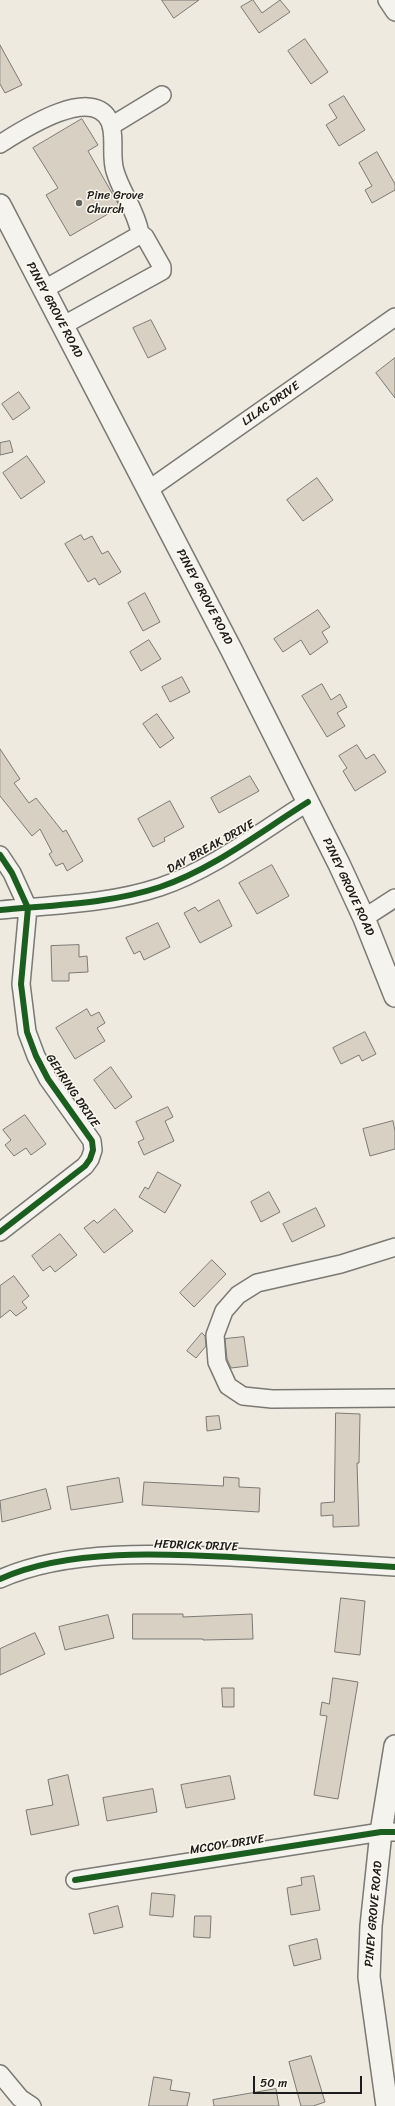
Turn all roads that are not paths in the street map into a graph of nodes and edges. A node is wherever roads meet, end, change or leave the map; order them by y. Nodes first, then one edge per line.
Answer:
1 (387, 0) edge
2 (395, 12) edge
3 (162, 95) dead end
4 (111, 126) junction
5 (0, 144) edge
6 (0, 205) edge
7 (140, 233) junction
8 (43, 290) junction
9 (395, 317) edge
10 (62, 326) junction
11 (148, 490) junction
12 (308, 802) junction
13 (0, 855) edge
14 (395, 898) edge
15 (28, 908) junction
16 (0, 910) edge
17 (364, 918) junction
18 (395, 996) edge
19 (0, 1232) edge
20 (395, 1248) edge
21 (395, 1398) edge
22 (395, 1567) edge
23 (0, 1579) edge
24 (395, 1746) edge
25 (388, 1832) edge
26 (75, 1880) dead end
27 (0, 2074) edge
28 (388, 2092) edge
29 (32, 2106) edge

1 - 2 street
3 - 4 street
4 - 5 street
4 - 7 street
6 - 8 main road, PINEY GROVE ROAD
7 - 8 street
7 - 10 street
8 - 10 main road, PINEY GROVE ROAD
9 - 11 street, LILAC DRIVE
10 - 11 main road, PINEY GROVE ROAD
11 - 12 main road, PINEY GROVE ROAD
12 - 15 street, DAY BREAK DRIVE
12 - 17 main road, PINEY GROVE ROAD
13 - 15 street, GEHRING DRIVE
14 - 17 street
15 - 16 street, DAY BREAK DRIVE
15 - 19 street, GEHRING DRIVE
17 - 18 main road, PINEY GROVE ROAD
20 - 21 street
22 - 23 street, HEDRICK DRIVE
24 - 25 main road, PINEY GROVE ROAD
25 - 26 street, MCCOY DRIVE
25 - 28 main road, PINEY GROVE ROAD
27 - 29 street

